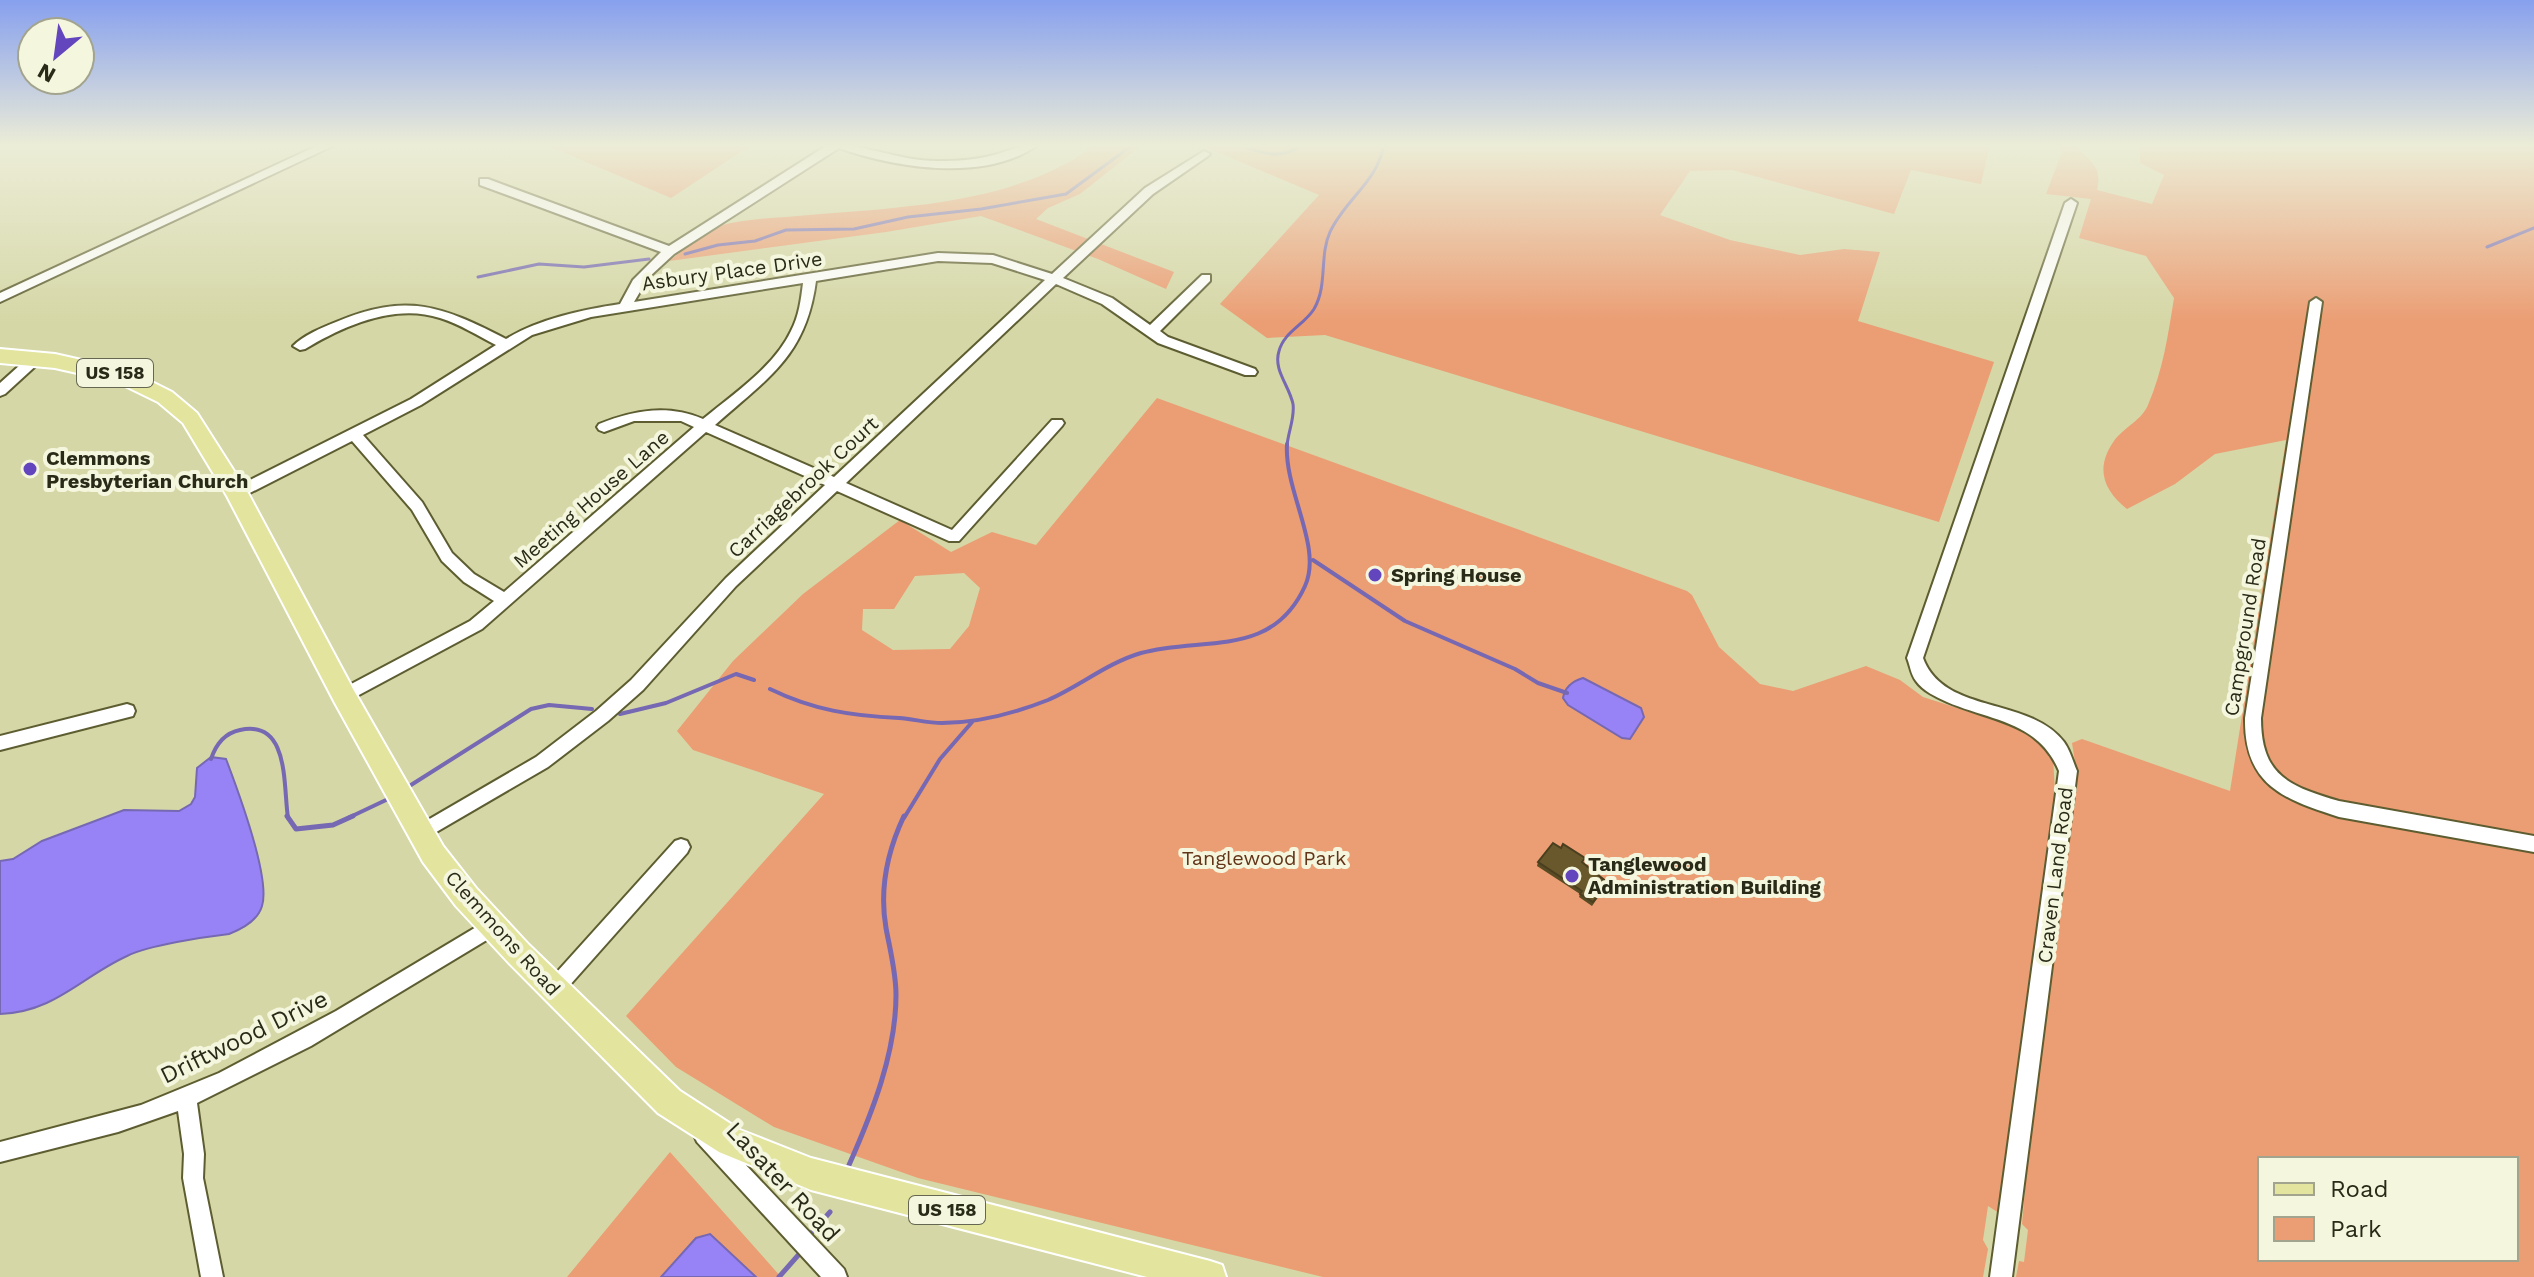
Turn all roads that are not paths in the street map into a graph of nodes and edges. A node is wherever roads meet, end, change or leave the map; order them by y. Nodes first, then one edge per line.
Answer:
1 (2071, 203) dead end
2 (203, 204) edge
3 (542, 204) edge
4 (744, 204) edge
5 (1135, 204) edge
6 (670, 251) junction
7 (1206, 278) dead end
8 (1054, 279) junction
9 (810, 280) junction
10 (0, 298) edge
11 (2316, 302) dead end
12 (625, 307) junction
13 (1150, 333) junction
14 (504, 344) junction
15 (300, 346) dead end
16 (0, 356) edge
17 (35, 359) junction
18 (1250, 372) dead end
19 (0, 391) edge
20 (1057, 423) dead end
21 (706, 425) junction
22 (604, 427) dead end
23 (355, 435) junction
24 (835, 484) junction
25 (237, 493) junction
26 (505, 600) junction
27 (344, 696) junction
28 (127, 711) dead end
29 (0, 743) edge
30 (420, 833) junction
31 (2534, 844) edge
32 (681, 847) dead end
33 (493, 926) junction
34 (554, 989) junction
35 (186, 1098) junction
36 (693, 1120) junction
37 (0, 1152) edge
38 (212, 1277) edge
39 (836, 1277) edge
40 (1210, 1277) edge
41 (2001, 1277) edge

1 - 41 street, Craven Land Road
2 - 10 street
3 - 6 street
4 - 6 street
5 - 8 street, Carriagebrook Court
6 - 12 street
7 - 13 street
8 - 9 street, Asbury Place Drive
8 - 13 street, Asbury Place Drive
8 - 24 street, Carriagebrook Court
9 - 12 street, Asbury Place Drive
9 - 21 street, Meeting House Lane
11 - 31 street, Campground Road
12 - 14 street, Asbury Place Drive
13 - 18 street, Asbury Place Drive
14 - 15 street
14 - 23 street, Asbury Place Drive
16 - 17 main road, Clemmons Road / US 158
17 - 19 street
17 - 25 main road, Clemmons Road / US 158
20 - 24 street
21 - 22 street
21 - 24 street
21 - 26 street, Meeting House Lane
23 - 25 street, Asbury Place Drive
23 - 26 street
24 - 30 street, Carriagebrook Court
25 - 27 main road, Clemmons Road / US 158
26 - 27 street, Meeting House Lane
27 - 30 main road, Clemmons Road / US 158
28 - 29 street
30 - 33 main road, Clemmons Road / US 158
32 - 34 street
33 - 34 main road, Clemmons Road / US 158
33 - 35 street, Driftwood Drive
34 - 36 main road, Clemmons Road / US 158
35 - 37 street, Driftwood Drive
35 - 38 street
36 - 39 street, Lasater Road
36 - 40 main road, Clemmons Road / US 158

